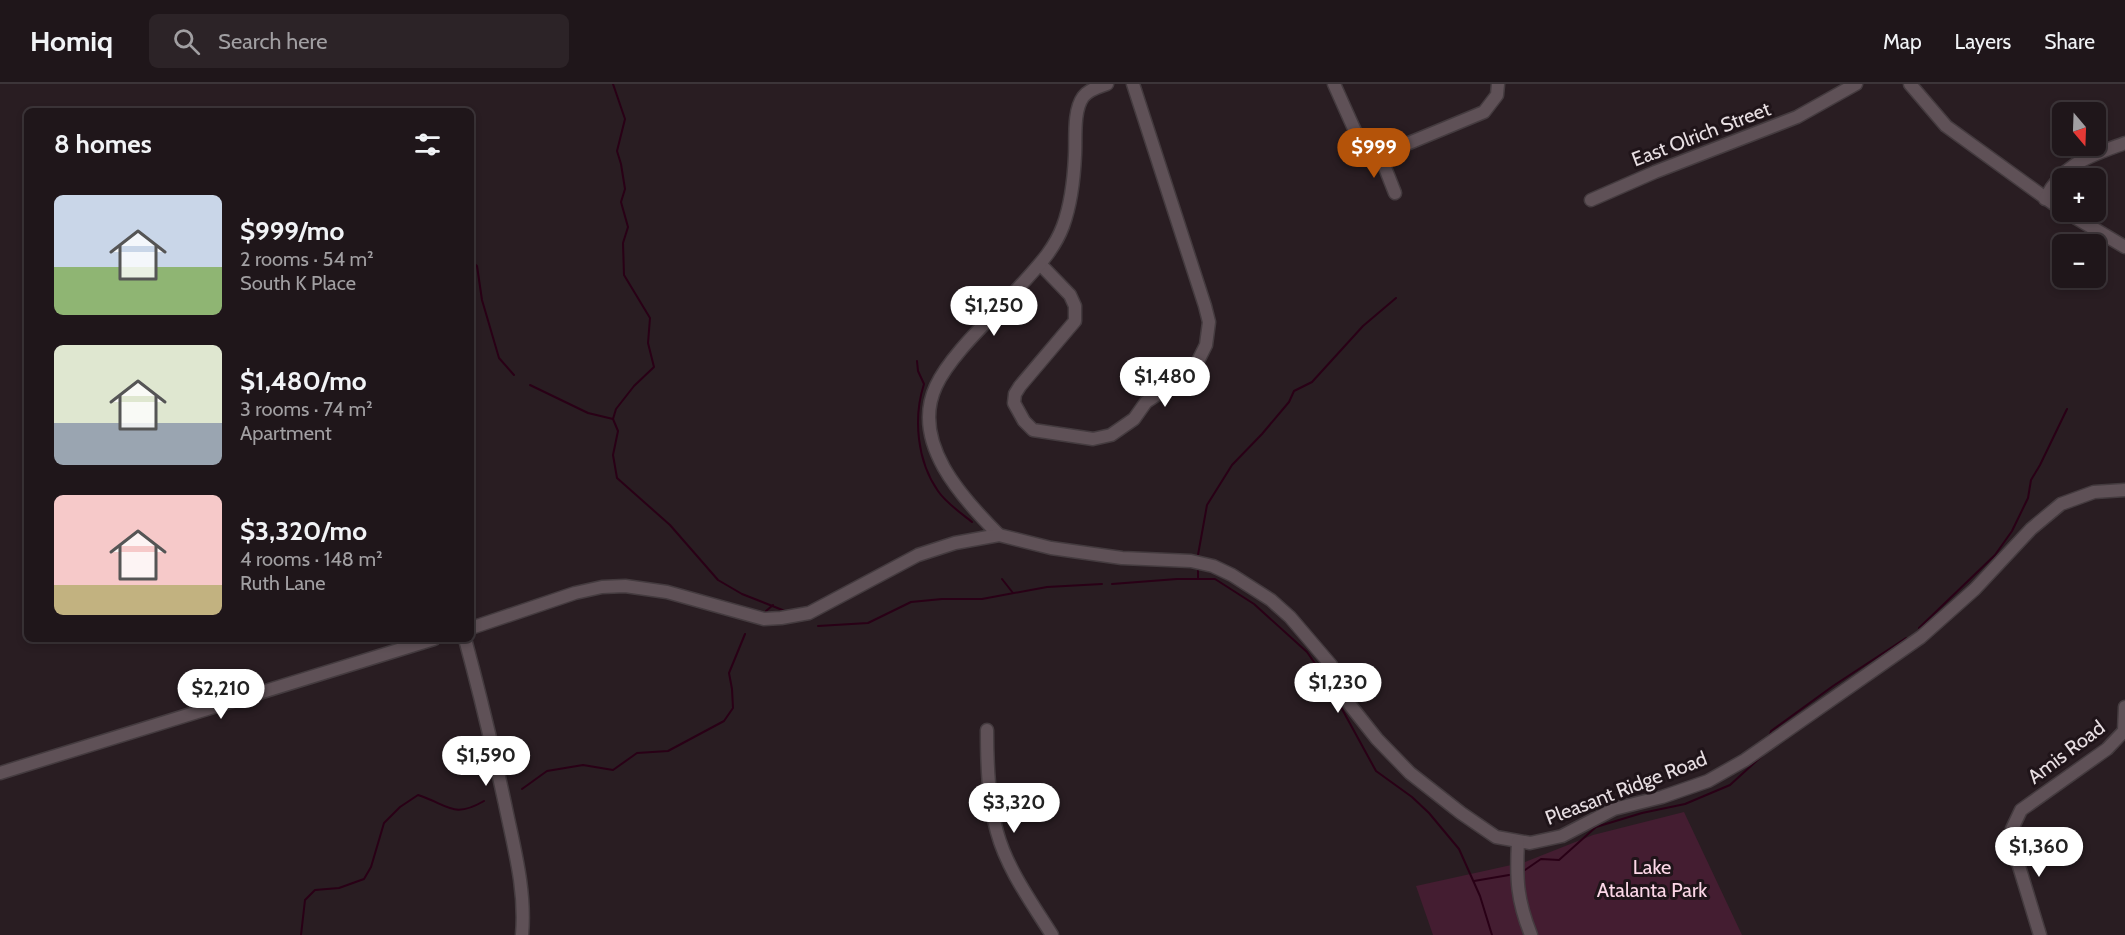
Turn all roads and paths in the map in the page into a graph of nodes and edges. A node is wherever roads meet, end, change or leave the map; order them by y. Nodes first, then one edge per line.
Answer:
1 (1107, 84) edge
2 (1133, 84) edge
3 (1334, 84) edge
4 (1498, 84) edge
5 (1856, 84) edge
6 (1910, 84) edge
7 (2125, 143) edge
8 (1380, 155) junction
9 (1395, 193) dead end
10 (2045, 199) junction
11 (1591, 200) dead end
12 (2052, 203) edge
13 (2083, 222) edge
14 (2125, 247) edge
15 (1041, 265) junction
16 (2125, 490) edge
17 (999, 535) junction
18 (474, 627) edge
19 (424, 642) edge
20 (466, 642) edge
21 (2125, 707) edge
22 (987, 730) dead end
23 (0, 773) edge
24 (1518, 842) junction
25 (522, 935) edge
26 (1052, 935) edge
27 (1531, 935) edge
28 (2040, 935) edge

1 - 15 street
2 - 15 street
3 - 8 street
4 - 8 street
5 - 11 street, East Olrich Street
6 - 10 street
7 - 10 street
8 - 9 street
10 - 12 street
13 - 14 street
15 - 17 street
16 - 24 street, Pleasant Ridge Road
17 - 18 street, Pleasant Ridge Road
17 - 24 street, Pleasant Ridge Road
19 - 23 street
20 - 25 street
21 - 28 street, Amis Road
22 - 26 street
24 - 27 street

